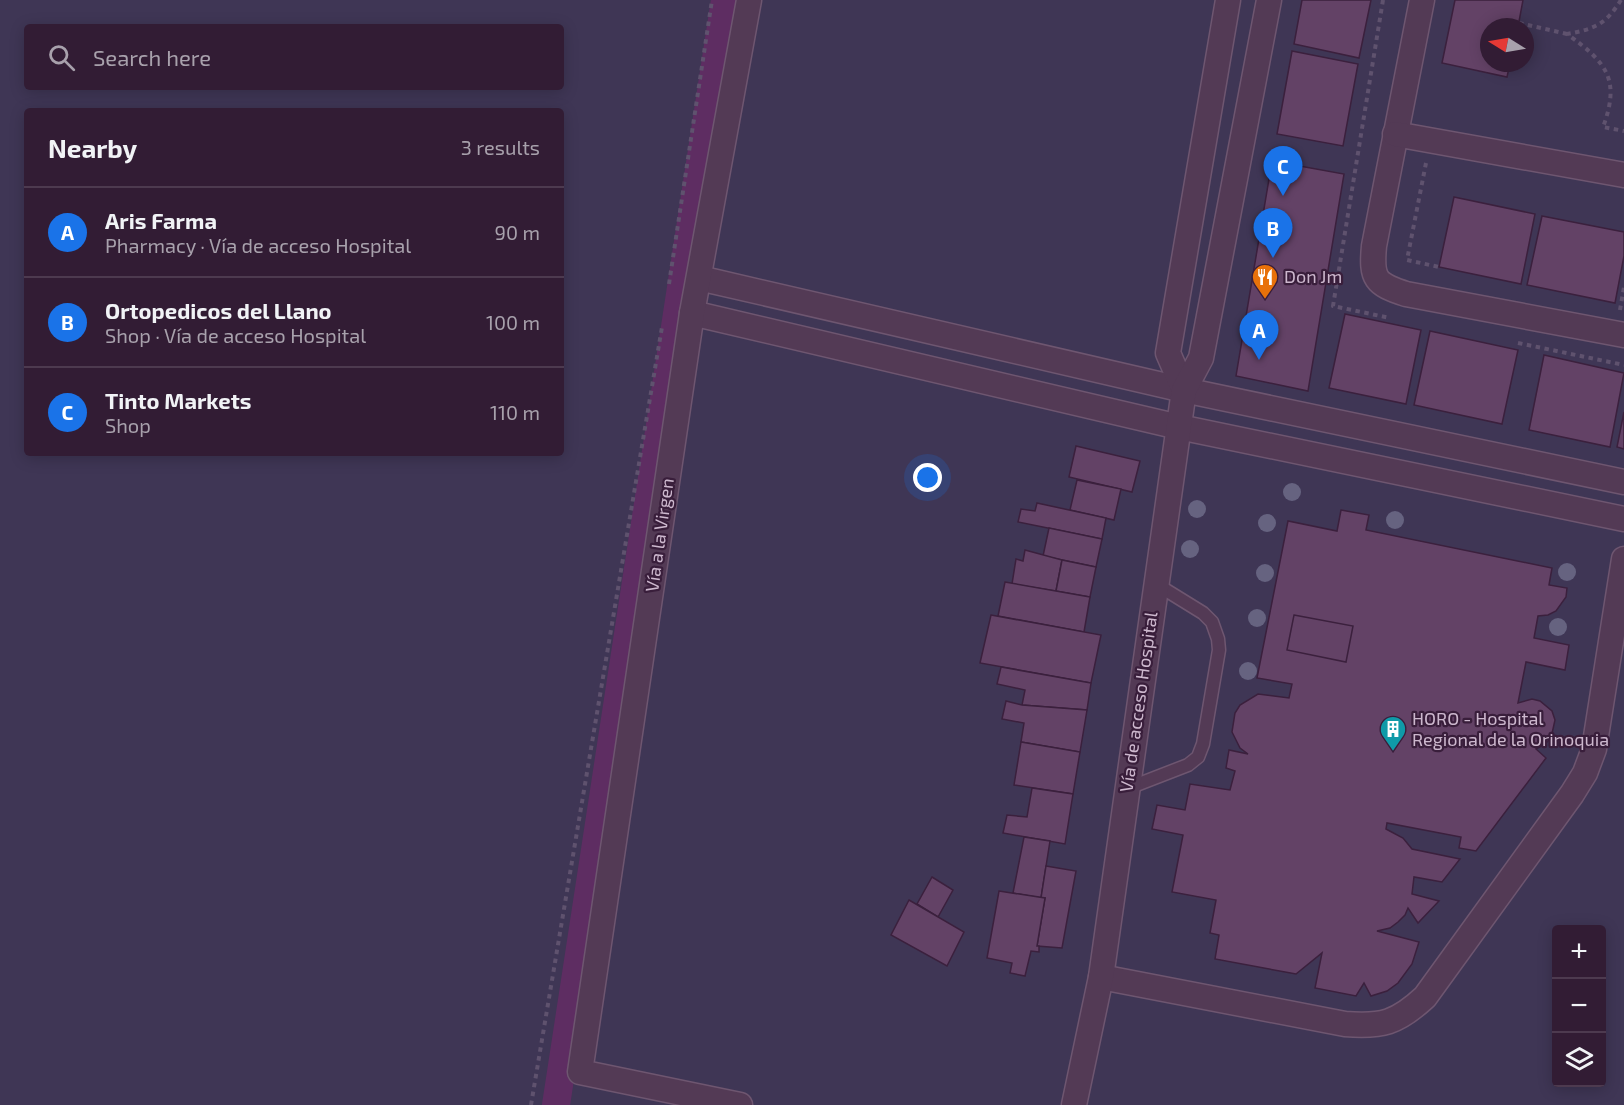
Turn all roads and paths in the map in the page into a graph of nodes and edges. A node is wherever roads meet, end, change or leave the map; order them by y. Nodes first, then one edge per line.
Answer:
1 (712, 0) edge
2 (749, 0) edge
3 (1228, 0) edge
4 (1269, 0) edge
5 (1383, 0) edge
6 (1422, 0) edge
7 (1621, 0) edge
8 (1534, 26) edge
9 (1567, 34) junction
10 (1624, 131) edge
11 (1395, 134) junction
12 (1438, 165) dead end
13 (1624, 175) edge
14 (1439, 267) dead end
15 (699, 278) junction
16 (669, 284) dead end
17 (692, 313) junction
18 (1391, 318) dead end
19 (663, 319) dead end
20 (1624, 335) edge
21 (1507, 341) dead end
22 (1624, 365) edge
23 (1184, 390) junction
24 (1179, 428) junction
25 (1624, 482) edge
26 (1624, 519) edge
27 (1624, 559) edge
28 (1156, 584) junction
29 (1126, 789) junction
30 (1101, 977) junction
31 (531, 1105) edge
32 (740, 1105) edge
33 (1074, 1105) edge

1 - 16 path
2 - 15 street, Vía a la Virgen
3 - 23 street
4 - 23 street
5 - 18 path
6 - 11 street
7 - 9 path
8 - 9 path
9 - 10 path
11 - 13 street
11 - 20 street
12 - 14 path
15 - 17 street, Vía a la Virgen
15 - 23 street
17 - 24 street
17 - 32 street, Vía a la Virgen
19 - 31 path
21 - 22 path
23 - 24 street, Vía de acceso Hospital
23 - 25 street
24 - 26 street
24 - 28 street, Vía de acceso Hospital
27 - 30 street
28 - 29 street, Vía de acceso Hospital
28 - 29 lane
29 - 30 street, Vía de acceso Hospital
30 - 33 street, Vía de acceso Hospital

